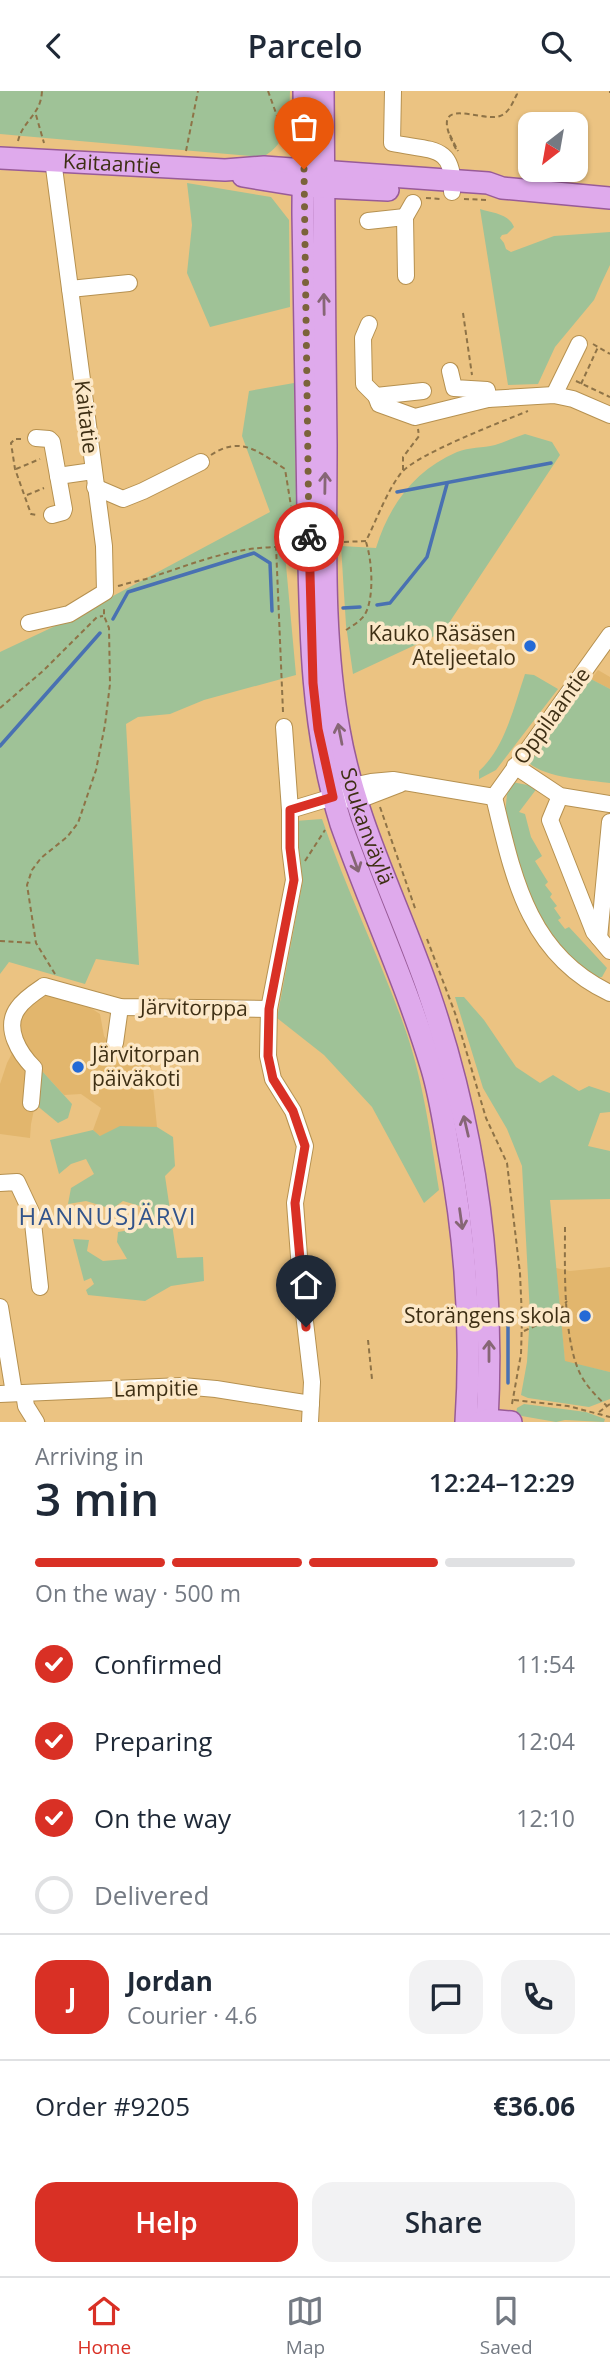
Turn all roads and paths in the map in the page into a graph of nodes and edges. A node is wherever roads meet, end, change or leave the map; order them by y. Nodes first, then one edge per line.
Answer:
1 (42, 91) edge
2 (198, 91) edge
3 (268, 91) edge
4 (304, 91) edge
5 (323, 91) edge
6 (393, 91) edge
7 (515, 91) edge
8 (36, 114) junction
9 (292, 144) dead end
10 (458, 153) dead end
11 (8, 154) edge
12 (49, 155) junction
13 (183, 159) dead end
14 (313, 179) junction
15 (453, 193) junction
16 (498, 194) junction
17 (610, 198) edge
18 (414, 206) junction
19 (368, 221) dead end
20 (406, 276) dead end
21 (130, 283) dead end
22 (70, 289) junction
23 (463, 313) dead end
24 (369, 324) dead end
25 (579, 344) joint
26 (598, 347) junction
27 (610, 354) edge
28 (450, 371) dead end
29 (563, 375) junction
30 (472, 378) dead end
31 (580, 384) junction
32 (423, 391) dead end
33 (554, 394) junction
34 (376, 396) junction
35 (610, 397) edge
36 (488, 399) junction
37 (529, 411) dead end
38 (610, 415) edge
39 (415, 417) junction
40 (29, 438) joint
41 (40, 459) dead end
42 (201, 462) joint
43 (15, 469) junction
44 (403, 471) junction
45 (58, 476) junction
46 (94, 479) junction
47 (45, 487) dead end
48 (26, 496) junction
49 (123, 499) junction
50 (47, 515) joint
51 (100, 521) junction
52 (366, 541) junction
53 (344, 542) dead end
54 (276, 546) junction
55 (296, 547) dead end
56 (105, 592) junction
57 (104, 616) junction
58 (29, 623) dead end
59 (339, 635) dead end
60 (610, 635) edge
61 (0, 708) edge
62 (284, 727) joint
63 (515, 767) junction
64 (354, 793) junction
65 (560, 796) junction
66 (333, 797) junction
67 (494, 797) junction
68 (610, 804) edge
69 (290, 810) junction
70 (610, 822) edge
71 (330, 824) dead end
72 (294, 880) junction
73 (599, 938) junction
74 (0, 941) edge
75 (36, 943) junction
76 (610, 951) edge
77 (67, 991) junction
78 (610, 993) edge
79 (120, 1007) junction
80 (269, 1009) junction
81 (115, 1043) dead end
82 (31, 1103) dead end
83 (0, 1183) edge
84 (565, 1227) dead end
85 (40, 1287) dead end
86 (568, 1301) junction
87 (0, 1307) edge
88 (522, 1331) dead end
89 (368, 1341) dead end
90 (372, 1379) dead end
91 (13, 1393) edge
92 (513, 1400) dead end
93 (311, 1404) junction
94 (610, 1404) edge
95 (607, 1406) junction
96 (598, 1413) junction
97 (610, 1417) edge
98 (480, 1421) edge
99 (36, 1422) edge
100 (310, 1422) edge
101 (511, 1422) edge

1 - 8 path
2 - 13 path
3 - 9 path
4 - 14 main road, Soukanväylä
5 - 14 main road, Soukanväylä
6 - 15 street
7 - 10 path
8 - 11 path
8 - 12 path
11 - 12 main road, Kaitaantie
12 - 14 main road, Kaitaantie
12 - 22 street, Kaitatie
14 - 15 main road, Kaitaantie
64 -> 14 main road, Soukanväylä
14 - 66 main road, Soukanväylä
15 - 16 path
15 - 16 main road, Kaitaantie
15 - 18 path
16 - 17 main road, Kaitaantie
18 - 19 street
18 - 20 street
21 - 22 street
22 - 46 street, Kaitatie
23 - 30 path
24 - 34 street
25 - 26 path
25 - 29 street
26 - 27 path
26 - 31 path
28 - 36 street
29 - 31 path
29 - 33 street
31 - 35 path
32 - 34 street
33 - 36 street
33 - 38 street
34 - 39 street
36 - 39 street
37 - 44 path
39 - 44 path
40 - 43 path
40 - 45 street
41 - 43 path
42 - 49 street
42 - 54 path
43 - 48 path
44 - 52 path
45 - 46 street
45 - 50 street
46 - 49 street
46 - 51 street, Kaitatie
47 - 48 path
48 - 50 path
49 - 51 street
51 - 56 street, Kaitatie
52 - 53 path
52 - 59 path
54 - 55 path
54 - 56 path
54 - 62 path
56 - 57 path
56 - 58 street
57 - 61 path
57 - 75 path
60 - 63 street, Oppilaantie
62 - 69 street
63 - 65 street
63 - 67 street, Oppilaantie
64 - 66 street
64 - 67 street
98 -> 64 main road, Soukanväylä
65 - 68 street
65 - 73 street
66 - 69 street
66 -> 98 main road, Soukanväylä
67 - 78 street
69 - 72 street
70 - 73 street
71 - 72 path
72 - 80 street
73 - 76 street
74 - 75 path
75 - 77 path
77 - 79 street, Järvitorppa
77 - 82 street
79 - 80 street, Järvitorppa
79 - 81 street
80 - 93 street
83 - 85 street
84 - 86 path
86 - 88 path
86 - 95 path
87 - 91 street
89 - 90 path
91 - 93 street, Lampitie
91 - 99 street
92 - 96 path
93 - 100 street
94 - 95 path
95 - 96 path
96 - 97 path
98 - 101 main road

